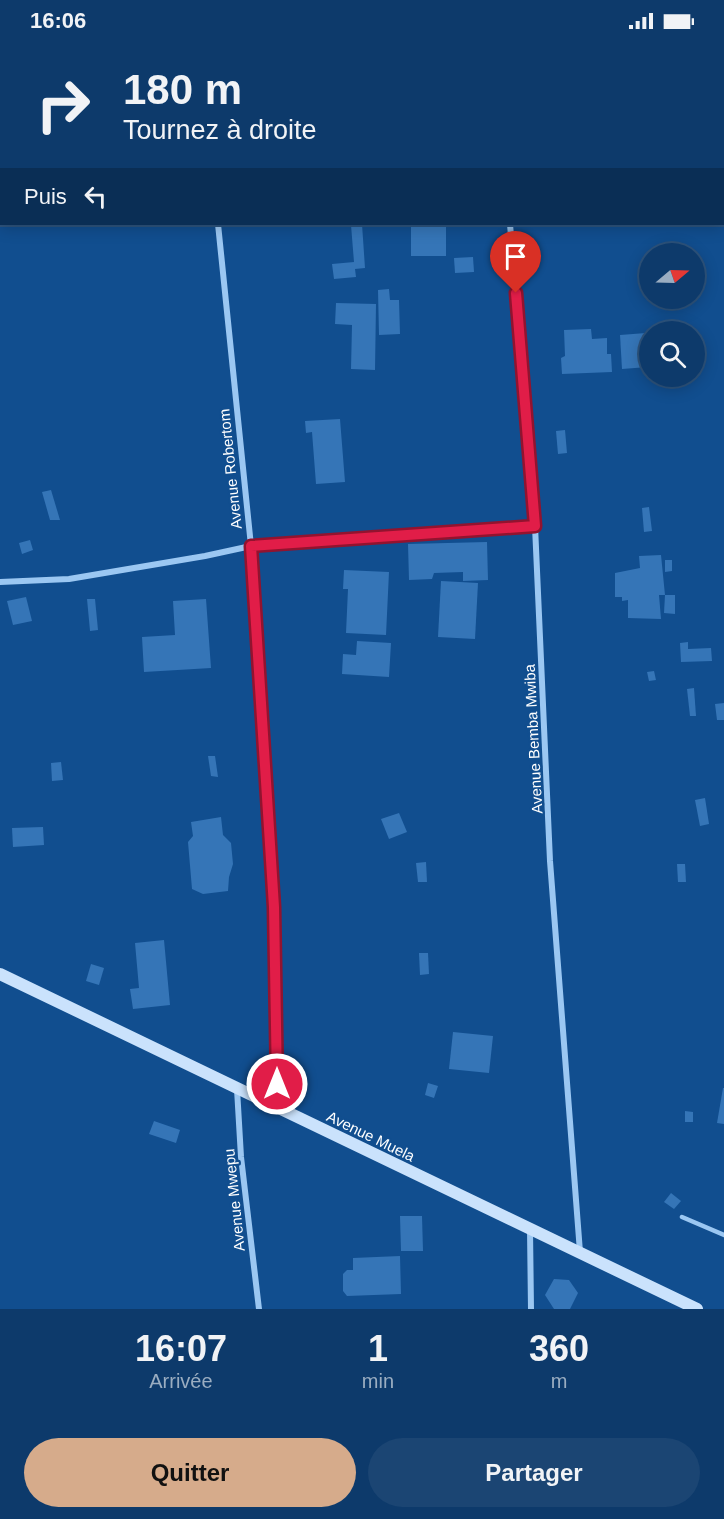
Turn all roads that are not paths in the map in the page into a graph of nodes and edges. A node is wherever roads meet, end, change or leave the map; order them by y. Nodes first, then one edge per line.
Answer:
1 (218, 225) edge
2 (510, 225) edge
3 (535, 526) junction
4 (251, 546) junction
5 (0, 582) edge
6 (0, 974) edge
7 (237, 1088) junction
8 (277, 1108) junction
9 (682, 1217) dead end
10 (530, 1229) junction
11 (724, 1235) edge
12 (580, 1253) junction
13 (259, 1309) edge
14 (531, 1309) edge
15 (697, 1309) edge

1 - 4 street, Avenue Robertom
2 - 3 street, Avenue Bemba Mwiba
3 - 4 street
3 - 12 street, Avenue Bemba Mwiba
4 - 5 street
4 - 8 street, Avenue Robertom
6 - 7 street, Avenue Muela
7 - 8 street, Avenue Muela
7 - 13 street, Avenue Mwepu
8 - 10 street, Avenue Muela
9 - 11 lane
10 - 12 street, Avenue Muela
10 - 14 street
12 - 15 street, Avenue Muela

